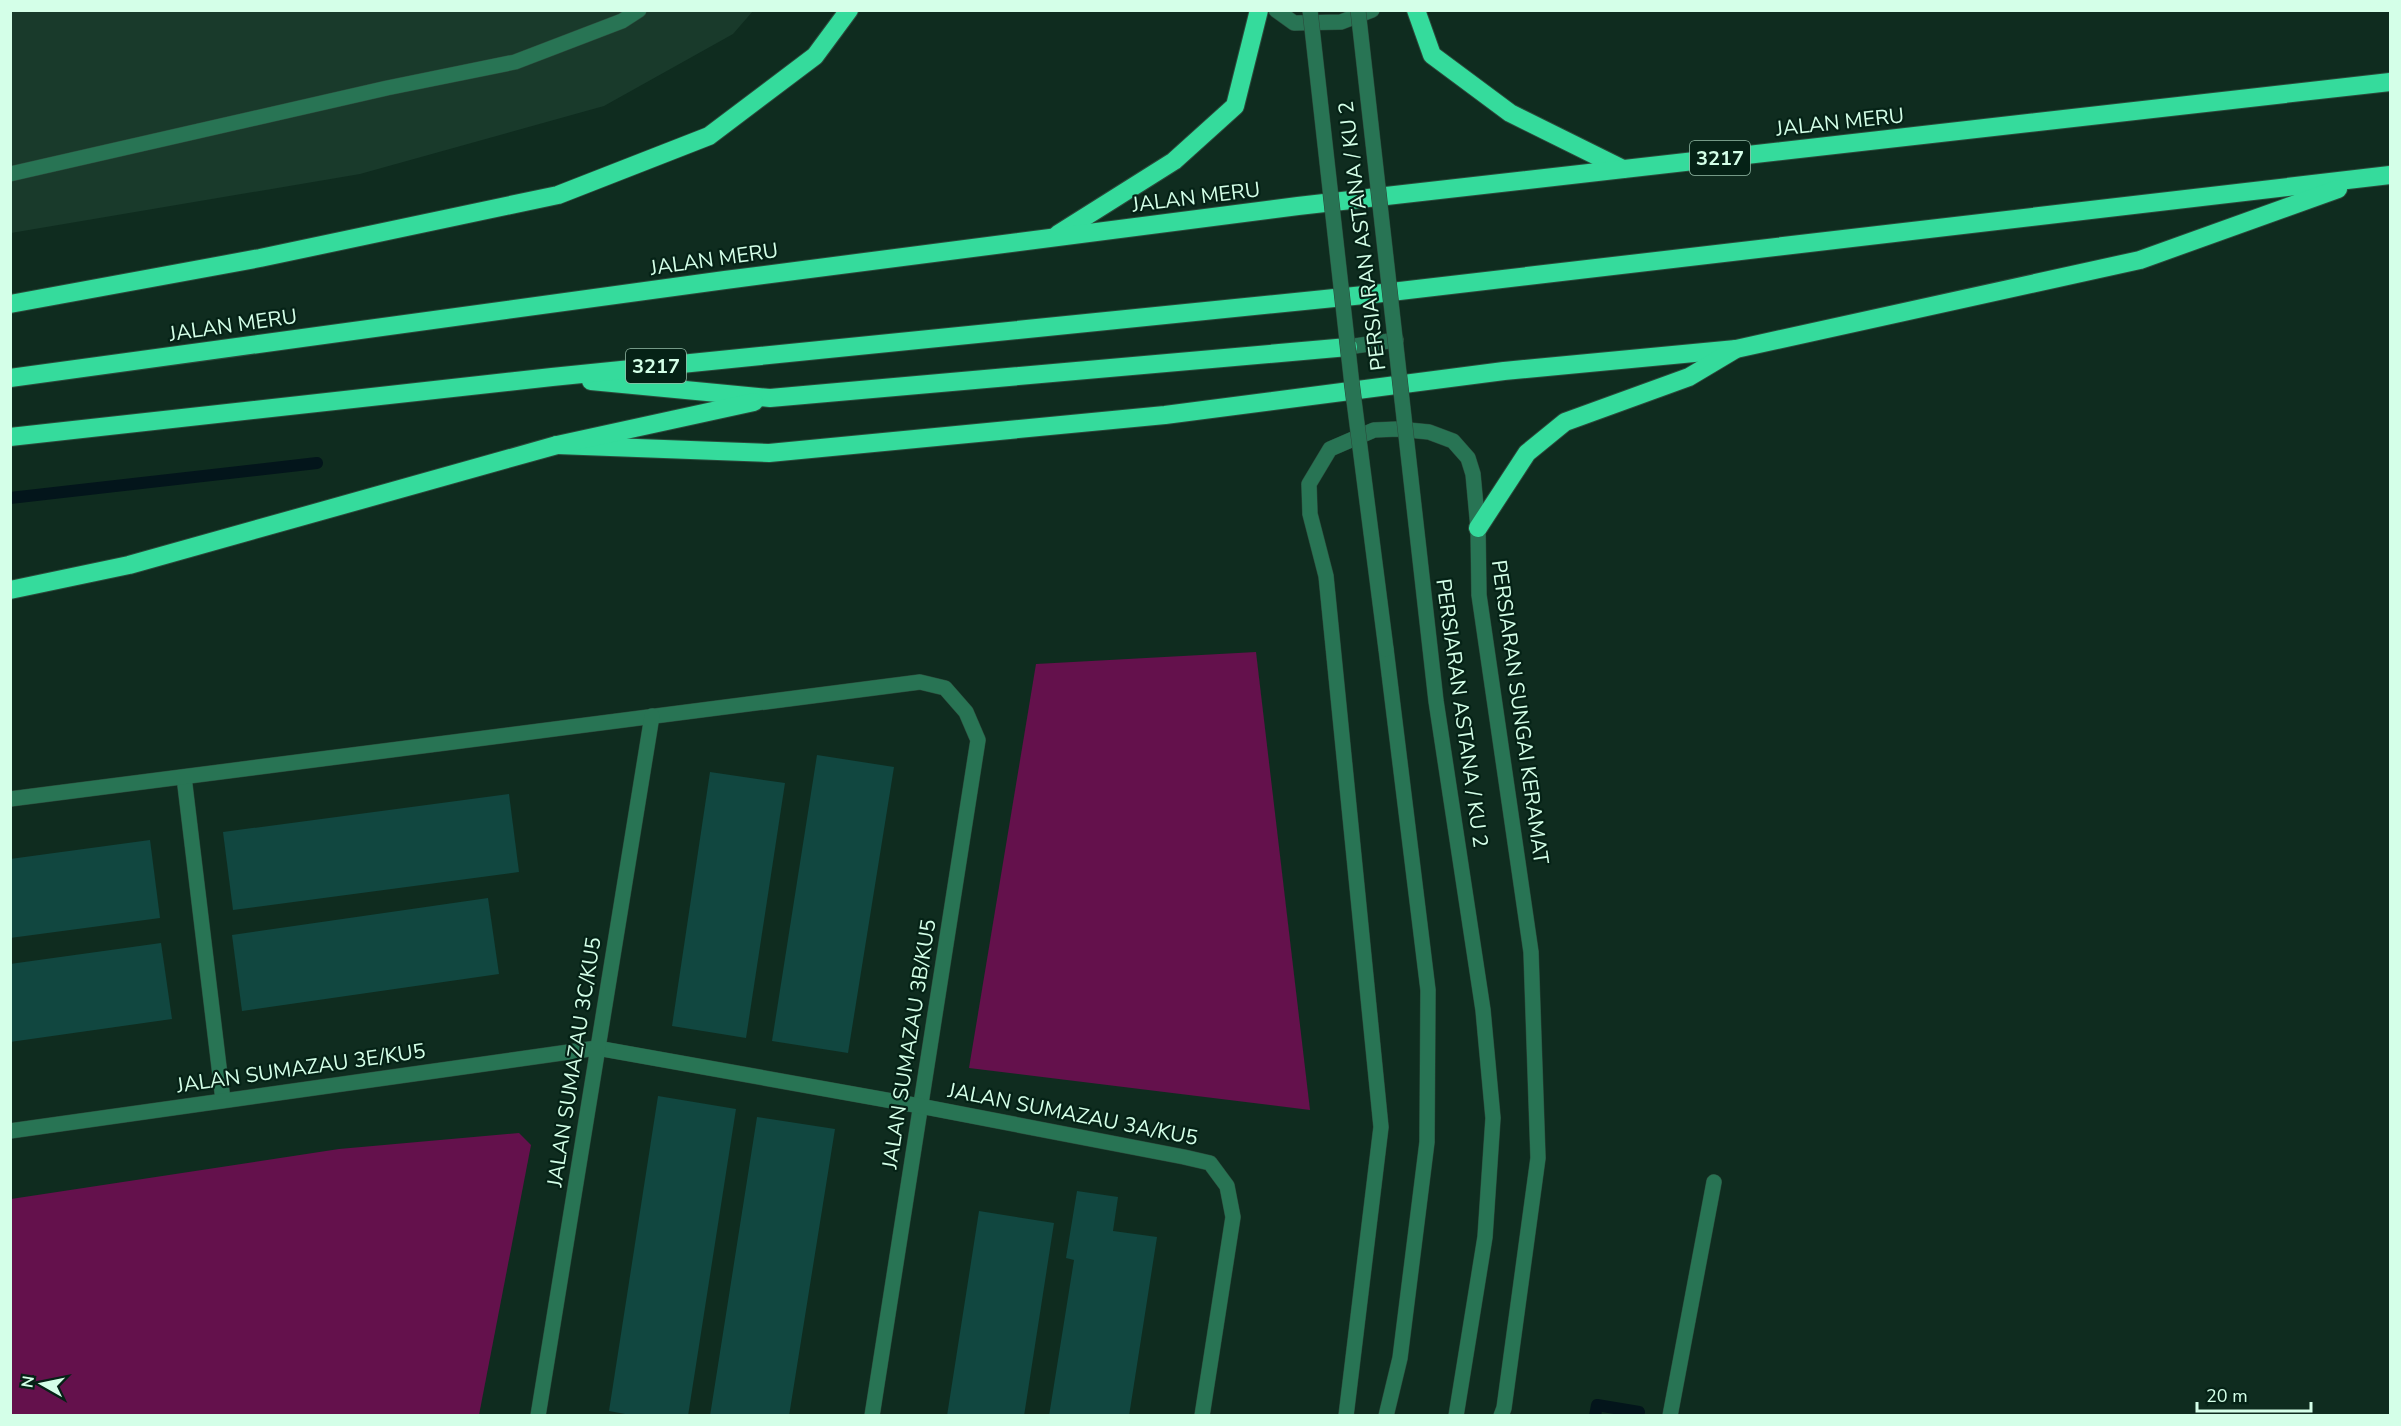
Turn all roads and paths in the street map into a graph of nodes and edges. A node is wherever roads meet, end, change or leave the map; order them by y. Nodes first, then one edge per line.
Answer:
1 (639, 10) edge
2 (849, 10) edge
3 (1259, 10) edge
4 (1276, 10) edge
5 (1310, 10) edge
6 (1358, 10) edge
7 (1372, 10) edge
8 (1416, 10) edge
9 (621, 16) edge
10 (2391, 82) edge
11 (1623, 169) junction
12 (10, 174) edge
13 (2391, 175) edge
14 (2366, 179) junction
15 (1051, 238) junction
16 (10, 304) edge
17 (1396, 340) junction
18 (1348, 347) junction
19 (1736, 349) junction
20 (552, 377) junction
21 (10, 378) edge
22 (770, 398) junction
23 (10, 437) edge
24 (557, 445) junction
25 (1478, 528) junction
26 (10, 590) edge
27 (652, 716) junction
28 (184, 777) junction
29 (10, 799) edge
30 (597, 1048) junction
31 (223, 1101) junction
32 (920, 1106) junction
33 (10, 1131) edge
34 (1714, 1182) dead end
35 (538, 1416) edge
36 (872, 1416) edge
37 (1202, 1416) edge
38 (1346, 1416) edge
39 (1386, 1416) edge
40 (1456, 1416) edge
41 (1501, 1416) edge
42 (1670, 1416) edge

1 - 9 street
2 - 16 highway
3 - 15 highway
4 - 7 street
5 - 18 street, PERSIARAN ASTANA / KU 2, bridge
6 - 17 street, PERSIARAN ASTANA / KU 2, bridge
8 - 11 highway
9 - 12 street
10 - 11 highway, JALAN MERU / 3217
11 - 15 highway, JALAN MERU / 3217
13 - 14 highway, 3217
14 - 19 highway
14 - 20 highway, 3217
15 - 21 highway, JALAN MERU / 3217
17 - 18 street
17 - 40 street, PERSIARAN ASTANA / KU 2, bridge
18 - 22 highway, 3217
18 - 39 street, PERSIARAN ASTANA / KU 2, bridge
19 - 24 highway
19 - 25 highway
20 - 22 highway, 3217
20 - 23 highway, 3217
22 - 24 highway
24 - 26 highway
25 - 38 street, PERSIARAN SUNGAI KERAMAT
25 - 41 street, PERSIARAN SUNGAI KERAMAT
27 - 28 street
27 - 30 street, JALAN SUMAZAU 3C/KU5
27 - 32 street, JALAN SUMAZAU 3B/KU5
28 - 29 street
28 - 31 street
30 - 31 street, JALAN SUMAZAU 3E/KU5
30 - 32 street, JALAN SUMAZAU 3E/KU5
30 - 35 street, JALAN SUMAZAU 3C/KU5
31 - 33 street, JALAN SUMAZAU 3E/KU5
32 - 36 street, JALAN SUMAZAU 3B/KU5
32 - 37 street, JALAN SUMAZAU 3A/KU5
34 - 42 street

